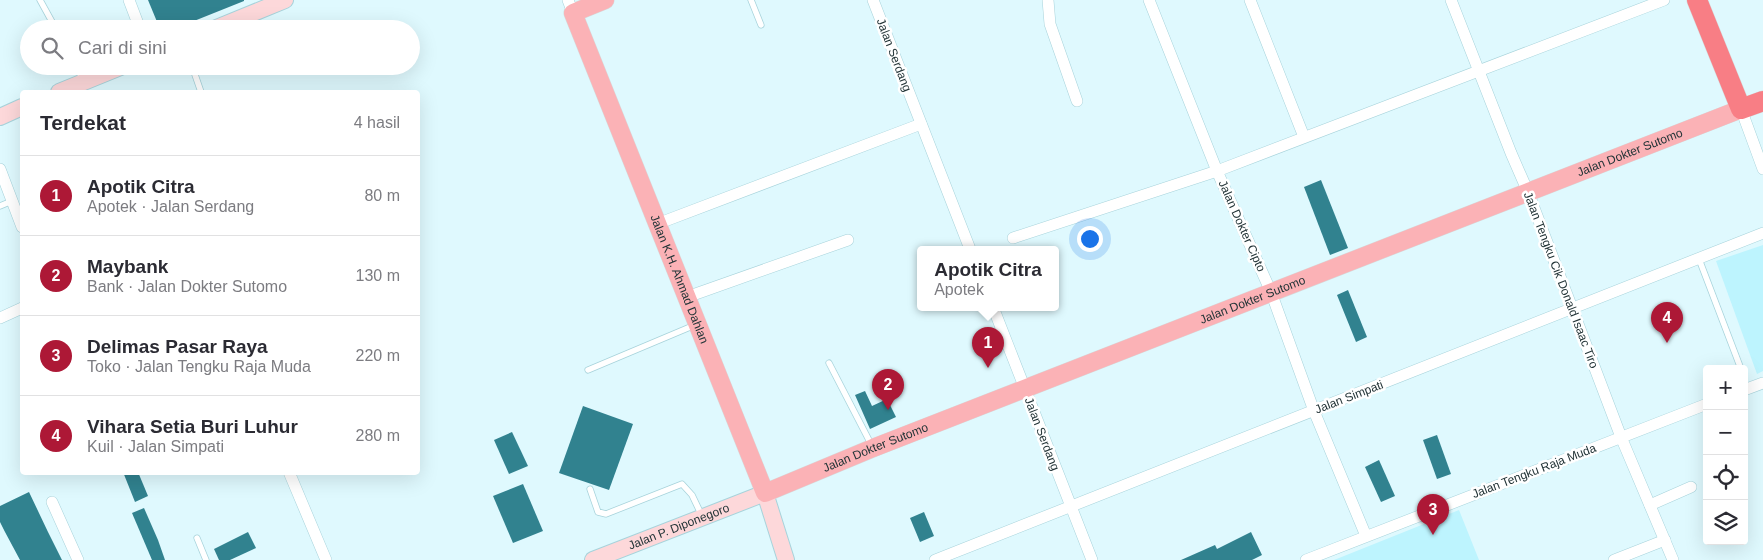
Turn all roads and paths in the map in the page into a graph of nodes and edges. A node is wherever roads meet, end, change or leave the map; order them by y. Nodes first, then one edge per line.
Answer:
1 (40, 0) edge
2 (129, 0) edge
3 (285, 0) edge
4 (604, 0) edge
5 (751, 0) edge
6 (873, 0) edge
7 (1048, 0) edge
8 (1149, 0) edge
9 (1250, 0) edge
10 (1451, 0) edge
11 (1664, 0) edge
12 (1697, 0) edge
13 (570, 6) edge
14 (51, 20) edge
15 (137, 20) edge
16 (236, 20) edge
17 (761, 26) dead end
18 (1479, 72) junction
19 (80, 75) edge
20 (101, 75) edge
21 (195, 75) edge
22 (84, 82) junction
23 (64, 90) edge
24 (200, 90) edge
25 (1077, 100) dead end
26 (1763, 101) edge
27 (20, 108) edge
28 (1741, 109) junction
29 (2, 113) edge
30 (921, 124) junction
31 (1304, 137) junction
32 (0, 169) edge
33 (1763, 169) edge
34 (1217, 171) junction
35 (1528, 192) junction
36 (12, 201) junction
37 (0, 206) edge
38 (20, 222) edge
39 (657, 224) junction
40 (1763, 233) edge
41 (1013, 238) dead end
42 (848, 240) dead end
43 (969, 246) edge
44 (1700, 259) junction
45 (1271, 292) junction
46 (687, 297) junction
47 (20, 309) edge
48 (1571, 310) junction
49 (995, 311) edge
50 (0, 318) edge
51 (697, 324) junction
52 (829, 363) dead end
53 (1740, 365) edge
54 (588, 370) dead end
55 (1763, 383) edge
56 (1748, 387) edge
57 (1025, 389) junction
58 (1703, 406) edge
59 (1314, 411) junction
60 (1621, 437) junction
61 (874, 448) junction
62 (290, 475) edge
63 (1691, 487) dead end
64 (590, 489) dead end
65 (765, 493) junction
66 (52, 502) dead end
67 (1650, 505) junction
68 (1070, 506) junction
69 (702, 518) junction
70 (1366, 536) junction
71 (197, 538) dead end
72 (1664, 540) junction
73 (78, 560) edge
74 (206, 560) edge
75 (326, 560) edge
76 (593, 560) edge
77 (786, 560) edge
78 (935, 560) edge
79 (1092, 560) edge
80 (1306, 560) edge
81 (1614, 560) edge
82 (1673, 560) edge

1 - 14 lane
2 - 15 street
3 - 16 street
4 - 13 main road
5 - 17 lane
6 - 30 street, Jalan Serdang
7 - 25 street
8 - 34 street, Jalan Dokter Cipto
9 - 31 street
10 - 18 street, Jalan Tengku Cik Donald Isaac Tiro
11 - 18 street
12 - 28 highway
13 - 39 main road, Jalan K.H. Ahmad Dahlan
18 - 31 street
18 - 35 street, Jalan Tengku Cik Donald Isaac Tiro
19 - 22 lane
20 - 22 street
21 - 24 lane
22 - 23 street
26 - 28 highway
27 - 29 street
28 - 33 street
28 - 35 main road, Jalan Dokter Sutomo
30 - 39 street
30 - 43 street, Jalan Serdang
31 - 34 street
32 - 36 street
34 - 41 street
34 - 45 street, Jalan Dokter Cipto
35 - 45 main road, Jalan Dokter Sutomo
35 - 48 street, Jalan Tengku Cik Donald Isaac Tiro
36 - 37 lane
36 - 38 street
39 - 46 main road, Jalan K.H. Ahmad Dahlan
40 - 44 street, Jalan Simpati
42 - 46 street
44 - 48 street, Jalan Simpati
44 - 53 lane
45 - 57 main road, Jalan Dokter Sutomo
45 - 59 street, Jalan Dokter Cipto
46 - 51 main road, Jalan K.H. Ahmad Dahlan
47 - 50 street
48 - 59 street, Jalan Simpati
48 - 60 street, Jalan Tengku Cik Donald Isaac Tiro
49 - 57 street, Jalan Serdang
51 - 54 lane
51 - 65 main road, Jalan K.H. Ahmad Dahlan
52 - 61 lane
55 - 56 street
57 - 61 main road, Jalan Dokter Sutomo
57 - 68 street, Jalan Serdang
58 - 60 street, Jalan Tengku Raja Muda
59 - 68 street, Jalan Simpati
59 - 70 street, Jalan Dokter Cipto
60 - 67 street, Jalan Tengku Cik Donald Isaac Tiro
60 - 70 street, Jalan Tengku Raja Muda
61 - 65 main road, Jalan Dokter Sutomo
62 - 75 street
63 - 67 street
64 - 69 lane
65 - 69 street, Jalan P. Diponegoro
65 - 77 street, Jalan K.H. Ahmad Dahlan
66 - 73 street
67 - 72 street, Jalan Tengku Cik Donald Isaac Tiro
68 - 78 street, Jalan Simpati
68 - 79 street, Jalan Serdang
69 - 76 street, Jalan P. Diponegoro
70 - 80 street, Jalan Tengku Raja Muda
71 - 74 lane
72 - 81 street
72 - 82 street, Jalan Tengku Cik Donald Isaac Tiro

